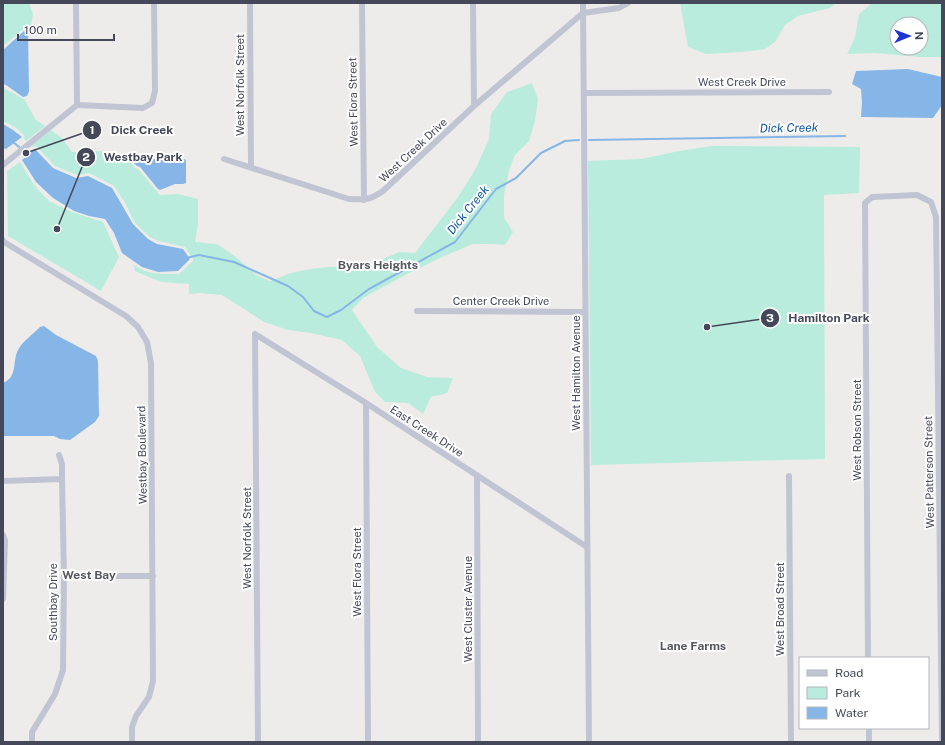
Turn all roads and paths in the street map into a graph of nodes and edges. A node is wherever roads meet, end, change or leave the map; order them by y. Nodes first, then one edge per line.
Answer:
1 (76, 3) edge
2 (154, 3) edge
3 (250, 3) edge
4 (362, 3) edge
5 (473, 3) edge
6 (583, 3) edge
7 (628, 3) edge
8 (583, 13) junction
9 (829, 92) dead end
10 (584, 93) junction
11 (77, 105) junction
12 (474, 106) junction
13 (224, 159) dead end
14 (3, 165) edge
15 (250, 167) junction
16 (364, 200) junction
17 (931, 202) joint
18 (3, 240) edge
19 (417, 311) dead end
20 (586, 312) junction
21 (255, 334) joint
22 (366, 403) junction
23 (59, 455) dead end
24 (477, 475) junction
25 (790, 476) dead end
26 (62, 479) junction
27 (3, 481) edge
28 (3, 535) edge
29 (587, 547) junction
30 (64, 576) junction
31 (153, 576) junction
32 (3, 599) edge
33 (868, 657) edge
34 (869, 729) edge
35 (32, 742) edge
36 (132, 742) edge
37 (258, 742) edge
38 (368, 742) edge
39 (478, 742) edge
40 (589, 742) edge
41 (791, 742) edge
42 (869, 742) edge
43 (942, 742) edge

1 - 11 street
2 - 11 street
3 - 15 street, West Norfolk Street
4 - 16 street, West Flora Street
5 - 12 street
6 - 8 street, West Hamilton Avenue
7 - 8 street
8 - 10 street, West Hamilton Avenue
8 - 12 street, West Creek Drive
9 - 10 street, West Creek Drive
10 - 20 street, West Hamilton Avenue
11 - 14 street
12 - 16 street, West Creek Drive
13 - 15 street
15 - 16 street
17 - 33 street, West Robson Street
17 - 43 street, West Patterson Street
18 - 31 street, Westbay Boulevard
19 - 20 street, Center Creek Drive
20 - 29 street, West Hamilton Avenue
21 - 22 street, East Creek Drive
21 - 37 street, West Norfolk Street
22 - 24 street, East Creek Drive
22 - 38 street, West Flora Street
23 - 26 street, Southbay Drive
24 - 29 street, East Creek Drive
24 - 39 street, West Cluster Avenue
25 - 41 street, West Broad Street
26 - 27 street
26 - 30 street, Southbay Drive
28 - 32 street
29 - 40 street, West Hamilton Avenue
30 - 31 street
30 - 35 street, Southbay Drive
31 - 36 street, Westbay Boulevard
34 - 42 street

